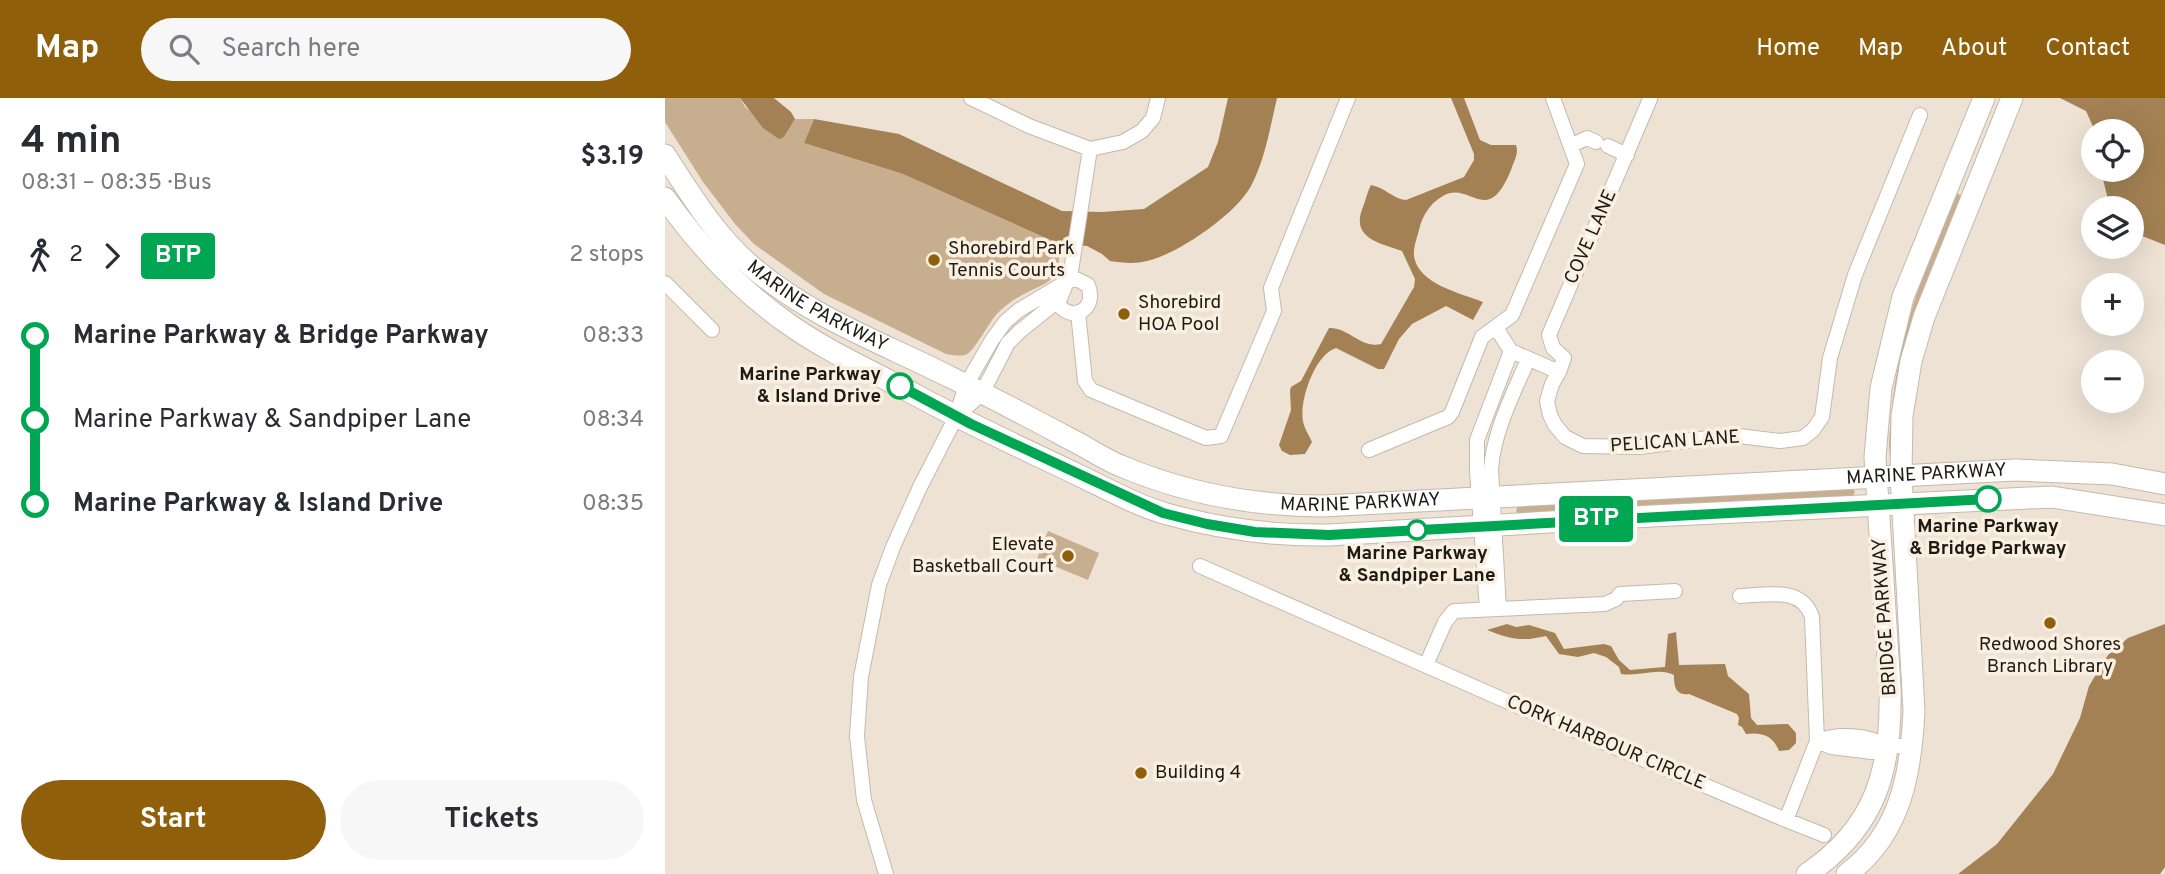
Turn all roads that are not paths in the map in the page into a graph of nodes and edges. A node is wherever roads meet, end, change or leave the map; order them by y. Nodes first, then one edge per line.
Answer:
1 (971, 98) edge
2 (1159, 98) edge
3 (1349, 98) edge
4 (1553, 98) edge
5 (1984, 98) edge
6 (2012, 98) edge
7 (1650, 99) edge
8 (1920, 116) dead end
9 (1572, 145) junction
10 (1090, 149) junction
11 (665, 155) edge
12 (1627, 155) junction
13 (665, 198) edge
14 (1066, 282) junction
15 (665, 283) edge
16 (1057, 302) junction
17 (1078, 312) junction
18 (1496, 328) junction
19 (712, 330) dead end
20 (1511, 351) junction
21 (1528, 359) junction
22 (1559, 372) junction
23 (974, 389) junction
24 (956, 417) junction
25 (1369, 450) dead end
26 (1902, 476) junction
27 (1876, 477) junction
28 (2165, 484) edge
29 (1486, 496) junction
30 (1902, 504) junction
31 (1877, 506) junction
32 (2165, 515) edge
33 (1487, 525) junction
34 (1201, 566) dead end
35 (1675, 591) dead end
36 (1740, 596) dead end
37 (1493, 609) junction
38 (1426, 665) junction
39 (1817, 741) junction
40 (1912, 745) junction
41 (1888, 747) junction
42 (1786, 820) junction
43 (1824, 835) dead end
44 (886, 874) edge
45 (1807, 874) edge
46 (1847, 874) edge

1 - 10 street
2 - 10 street
3 - 17 street
4 - 9 street
5 - 27 main road, BRIDGE PARKWAY
6 - 26 main road, BRIDGE PARKWAY
7 - 12 street, COVE LANE
8 - 22 street, PELICAN LANE
9 - 12 street
9 - 18 street
10 - 14 street
11 - 23 main road, MARINE PARKWAY
12 - 22 street, COVE LANE
13 - 24 main road, MARINE PARKWAY
14 - 16 street
14 - 17 street
14 - 23 street
15 - 19 street
16 - 17 street
16 - 23 street
18 - 20 street
18 - 25 street
20 - 21 street
20 - 29 street
21 - 22 street
21 - 29 street
23 - 24 street
23 - 29 main road, MARINE PARKWAY
24 - 33 main road, MARINE PARKWAY
24 - 44 street
26 - 27 main road, MARINE PARKWAY
26 - 28 main road, MARINE PARKWAY
26 - 30 main road, BRIDGE PARKWAY
27 - 29 main road, MARINE PARKWAY
27 - 31 main road, BRIDGE PARKWAY
29 - 33 street
30 - 31 main road, MARINE PARKWAY
30 - 32 main road, MARINE PARKWAY
30 - 40 main road, BRIDGE PARKWAY
31 - 33 main road, MARINE PARKWAY
31 - 41 main road, BRIDGE PARKWAY
33 - 37 street
34 - 38 street, CORK HARBOUR CIRCLE
35 - 37 street
36 - 39 street
37 - 38 street
38 - 42 street, CORK HARBOUR CIRCLE
39 - 41 street
39 - 42 street
40 - 41 street
40 - 46 main road, BRIDGE PARKWAY
41 - 45 main road, BRIDGE PARKWAY
42 - 43 street, CORK HARBOUR CIRCLE

